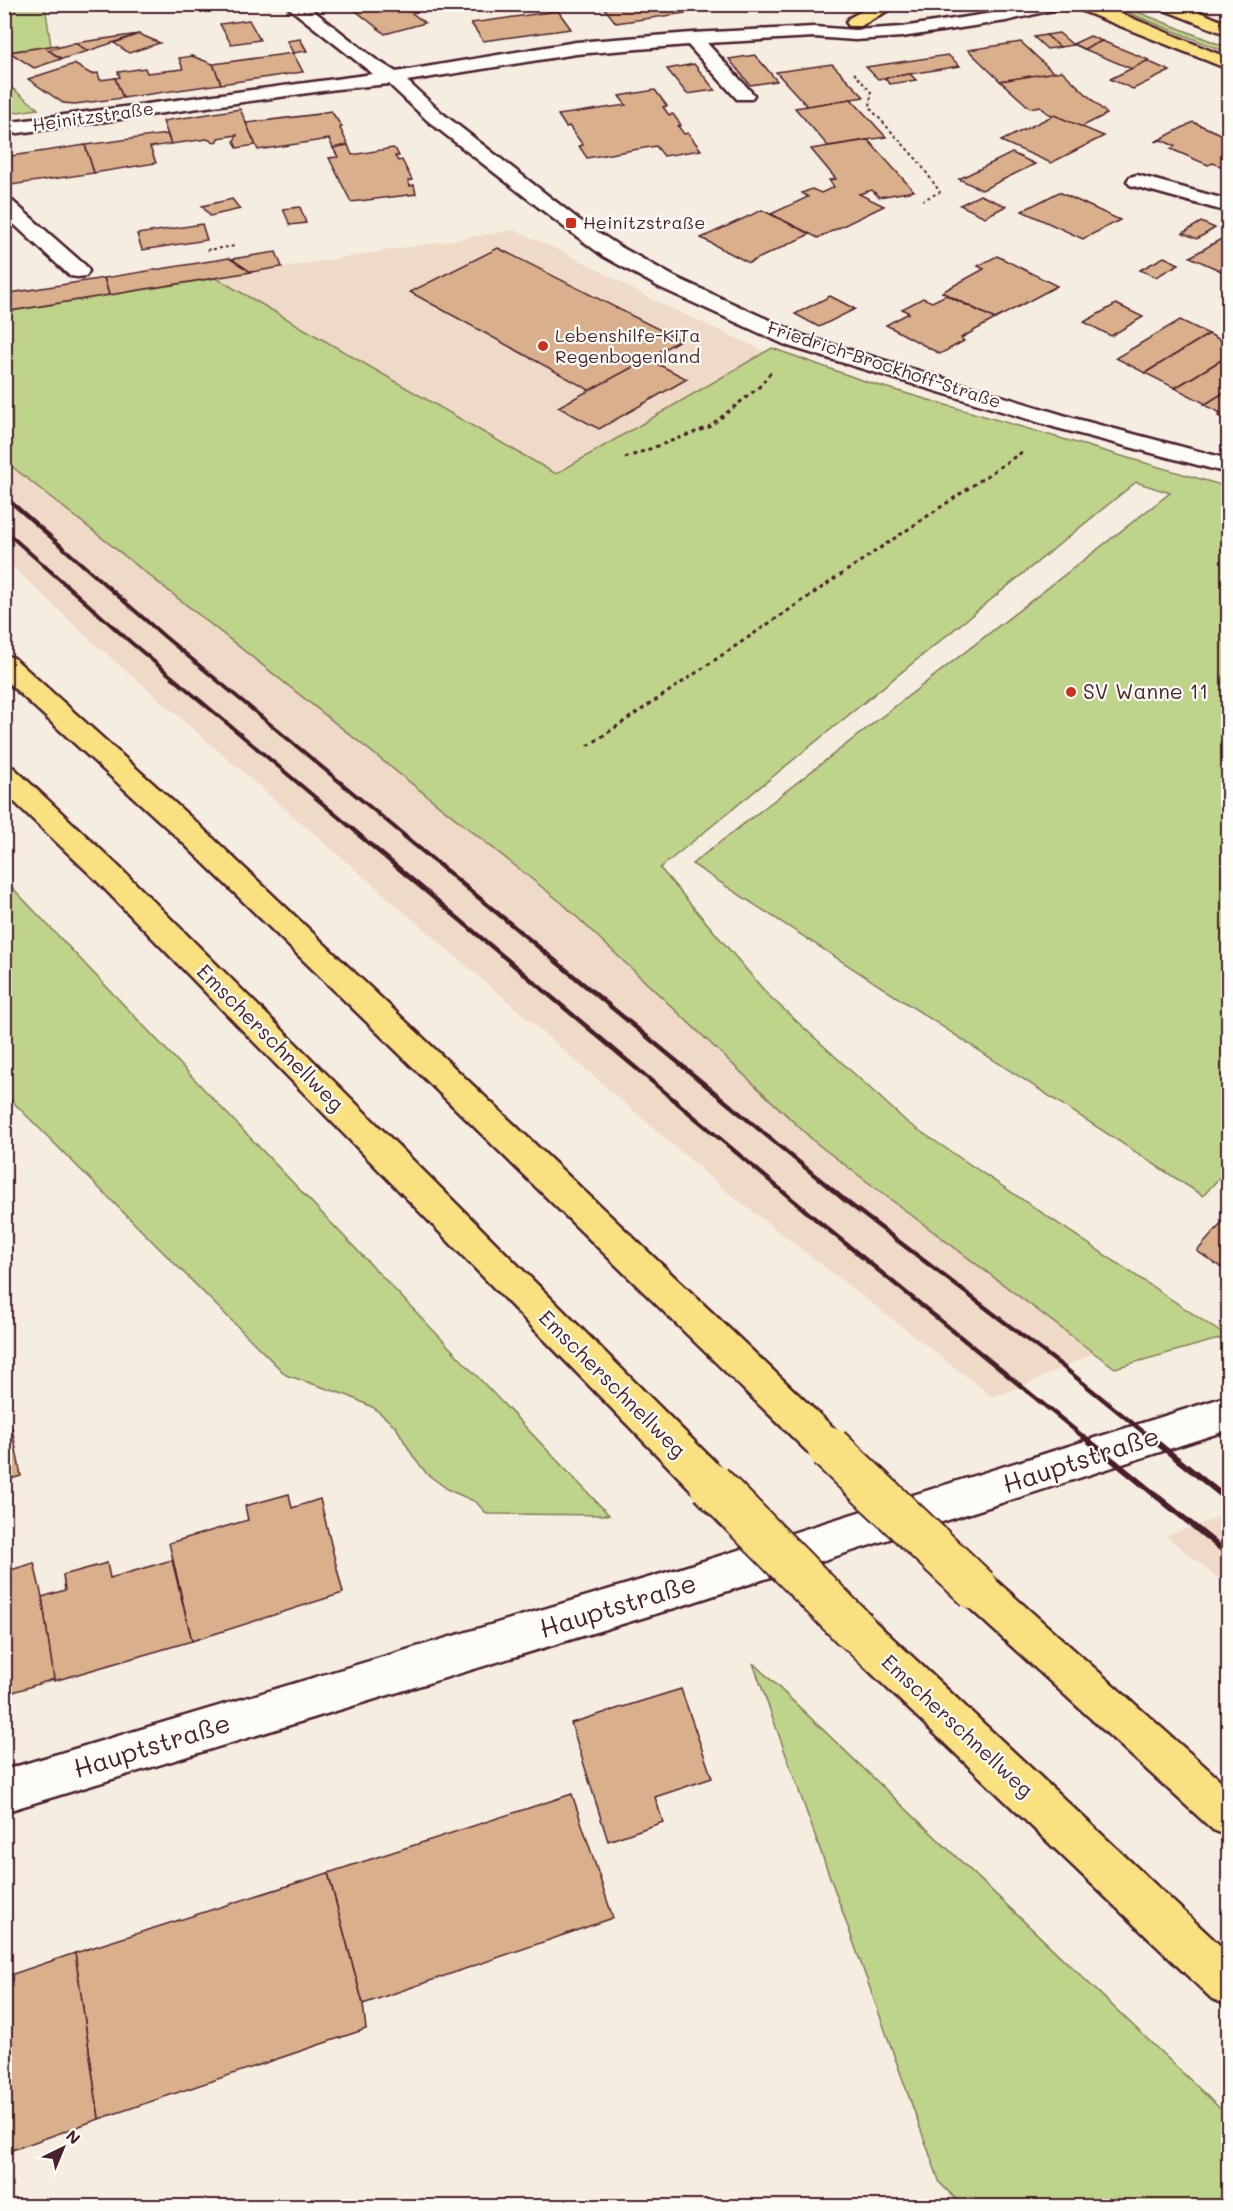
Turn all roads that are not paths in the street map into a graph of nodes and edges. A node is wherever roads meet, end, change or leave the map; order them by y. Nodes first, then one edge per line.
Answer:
1 (293, 4) edge
2 (890, 4) edge
3 (963, 4) edge
4 (1055, 4) edge
5 (1081, 4) edge
6 (1165, 4) edge
7 (855, 22) junction
8 (1228, 30) edge
9 (820, 31) junction
10 (692, 38) junction
11 (1228, 64) edge
12 (393, 78) junction
13 (744, 95) dead end
14 (4, 129) edge
15 (1137, 181) dead end
16 (4, 204) edge
17 (1228, 206) edge
18 (78, 271) dead end
19 (1228, 466) edge
20 (4, 664) edge
21 (4, 775) edge
22 (1228, 1413) edge
23 (4, 1791) edge
24 (1228, 1815) edge
25 (1228, 1983) edge

1 - 12 street, Friedrich-Brockhoff-Straße
2 - 7 main road
3 - 7 street, Heinitzstraße
4 - 9 street, Heinitzstraße
5 - 11 main road
6 - 8 main road
7 - 9 street, Heinitzstraße
9 - 10 street, Heinitzstraße
10 - 12 street, Heinitzstraße
10 - 13 street
12 - 14 street, Heinitzstraße
12 - 19 street, Friedrich-Brockhoff-Straße
15 - 17 street
16 - 18 street
20 - 24 main road, bridge
21 - 25 main road, Emscherschnellweg, bridge
22 - 23 street, Hauptstraße

